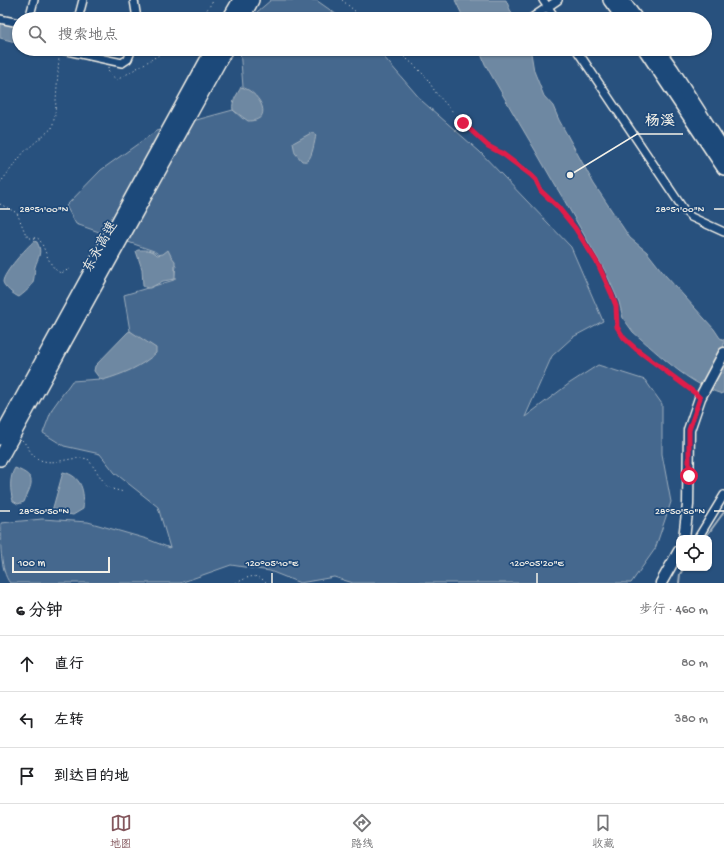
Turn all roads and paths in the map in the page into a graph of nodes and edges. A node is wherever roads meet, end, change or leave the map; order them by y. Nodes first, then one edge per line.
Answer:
1 (34, 0) edge
2 (83, 0) edge
3 (134, 0) edge
4 (214, 0) edge
5 (240, 0) edge
6 (252, 0) edge
7 (342, 0) edge
8 (543, 0) edge
9 (558, 0) edge
10 (610, 0) edge
11 (622, 0) edge
12 (548, 7) junction
13 (31, 12) edge
14 (80, 12) edge
15 (136, 12) edge
16 (205, 12) edge
17 (233, 12) edge
18 (246, 12) edge
19 (356, 12) edge
20 (540, 12) edge
21 (551, 12) edge
22 (619, 12) edge
23 (631, 12) edge
24 (0, 19) edge
25 (12, 22) edge
26 (59, 56) edge
27 (89, 56) edge
28 (129, 56) edge
29 (157, 56) edge
30 (211, 56) edge
31 (220, 56) edge
32 (403, 56) edge
33 (581, 56) edge
34 (650, 56) edge
35 (662, 56) edge
36 (108, 61) junction
37 (206, 74) junction
38 (724, 151) edge
39 (724, 168) edge
40 (0, 183) edge
41 (0, 204) edge
42 (724, 232) edge
43 (70, 269) dead end
44 (724, 352) edge
45 (701, 395) junction
46 (0, 438) edge
47 (20, 438) dead end
48 (0, 459) edge
49 (124, 492) dead end
50 (724, 495) edge
51 (684, 535) edge
52 (700, 535) edge
53 (676, 556) edge
54 (236, 583) edge
55 (267, 583) edge
56 (661, 583) edge

1 - 13 street
2 - 14 street
3 - 15 street
4 - 16 path
5 - 17 highway
6 - 18 highway
7 - 19 path
8 - 12 street
9 - 12 street
10 - 22 highway
11 - 23 highway
12 - 20 street
12 - 21 street
24 - 25 street
26 - 40 path
27 - 36 street
28 - 36 street
29 - 36 path
30 - 37 highway, 东永高速
31 - 37 highway, 东永高速
32 - 45 path
33 - 42 street
34 - 39 highway
35 - 38 highway
37 - 46 highway, 东永高速
37 - 48 highway, 东永高速
41 - 43 path
44 - 45 street
45 - 51 street
47 - 49 path
50 - 52 street
53 - 56 street
54 - 55 path

